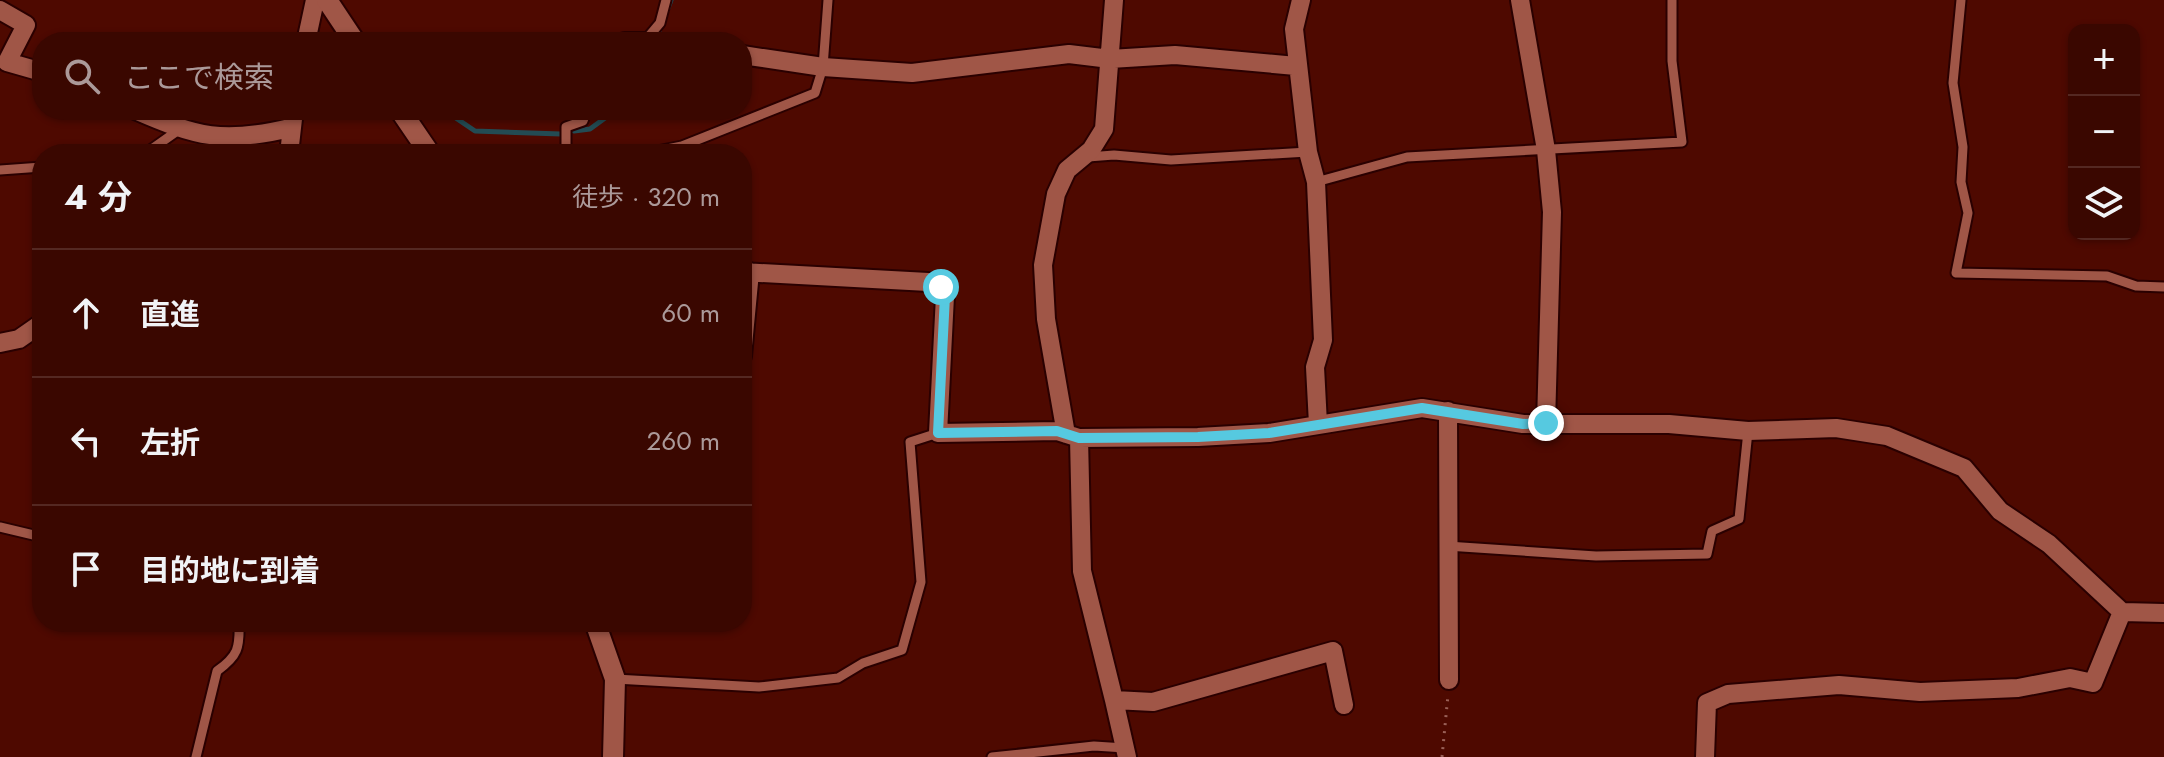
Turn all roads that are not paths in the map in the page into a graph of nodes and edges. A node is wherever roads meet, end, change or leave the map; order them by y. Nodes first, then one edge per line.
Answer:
1 (315, 0) edge
2 (327, 0) edge
3 (666, 0) edge
4 (828, 0) edge
5 (1114, 0) edge
6 (1301, 0) edge
7 (1520, 0) edge
8 (1672, 0) edge
9 (1961, 0) edge
10 (0, 10) edge
11 (308, 32) edge
12 (348, 32) edge
13 (653, 32) edge
14 (752, 56) edge
15 (1110, 59) junction
16 (1296, 66) junction
17 (823, 67) junction
18 (32, 69) edge
19 (752, 118) edge
20 (159, 120) edge
21 (290, 120) edge
22 (292, 120) edge
23 (407, 120) edge
24 (583, 120) edge
25 (747, 120) edge
26 (180, 129) junction
27 (159, 144) edge
28 (290, 144) edge
29 (423, 144) edge
30 (566, 144) edge
31 (687, 144) edge
32 (1546, 150) junction
33 (1308, 152) junction
34 (1082, 157) junction
35 (32, 168) edge
36 (0, 170) edge
37 (1316, 182) junction
38 (752, 272) edge
39 (2164, 287) edge
40 (32, 330) edge
41 (0, 343) edge
42 (1448, 411) junction
43 (1546, 423) junction
44 (1318, 424) junction
45 (1748, 431) junction
46 (938, 433) junction
47 (1073, 436) junction
48 (0, 527) edge
49 (32, 535) edge
50 (1447, 546) junction
51 (2122, 612) junction
52 (2164, 613) edge
53 (239, 632) edge
54 (599, 632) edge
55 (615, 679) junction
56 (1449, 680) road end
57 (1114, 700) junction
58 (1344, 705) dead end
59 (1126, 752) edge
60 (196, 757) edge
61 (613, 757) edge
62 (992, 757) edge
63 (1705, 757) edge

1 - 11 street
2 - 12 main road
3 - 13 lane
4 - 17 lane
5 - 15 street
6 - 16 street
7 - 32 street
8 - 32 lane
9 - 39 lane
10 - 18 street
14 - 17 street
15 - 16 street
15 - 17 street
15 - 34 street
16 - 33 street
17 - 19 lane
20 - 26 street
21 - 26 street
22 - 28 street
23 - 29 main road
24 - 30 lane
25 - 31 lane
26 - 27 lane
32 - 37 lane
32 - 43 street
33 - 34 lane
33 - 37 street
34 - 47 street
35 - 36 lane
37 - 44 street
38 - 46 street
40 - 41 street
42 - 43 street
42 - 44 street
42 - 50 street
43 - 45 street
44 - 47 street
45 - 50 lane
45 - 51 street
46 - 47 street
46 - 55 lane
47 - 57 street
48 - 49 lane
50 - 56 street
51 - 52 street
51 - 63 street
53 - 60 lane
54 - 55 main road
55 - 61 main road
57 - 58 street
57 - 59 street
59 - 62 lane

